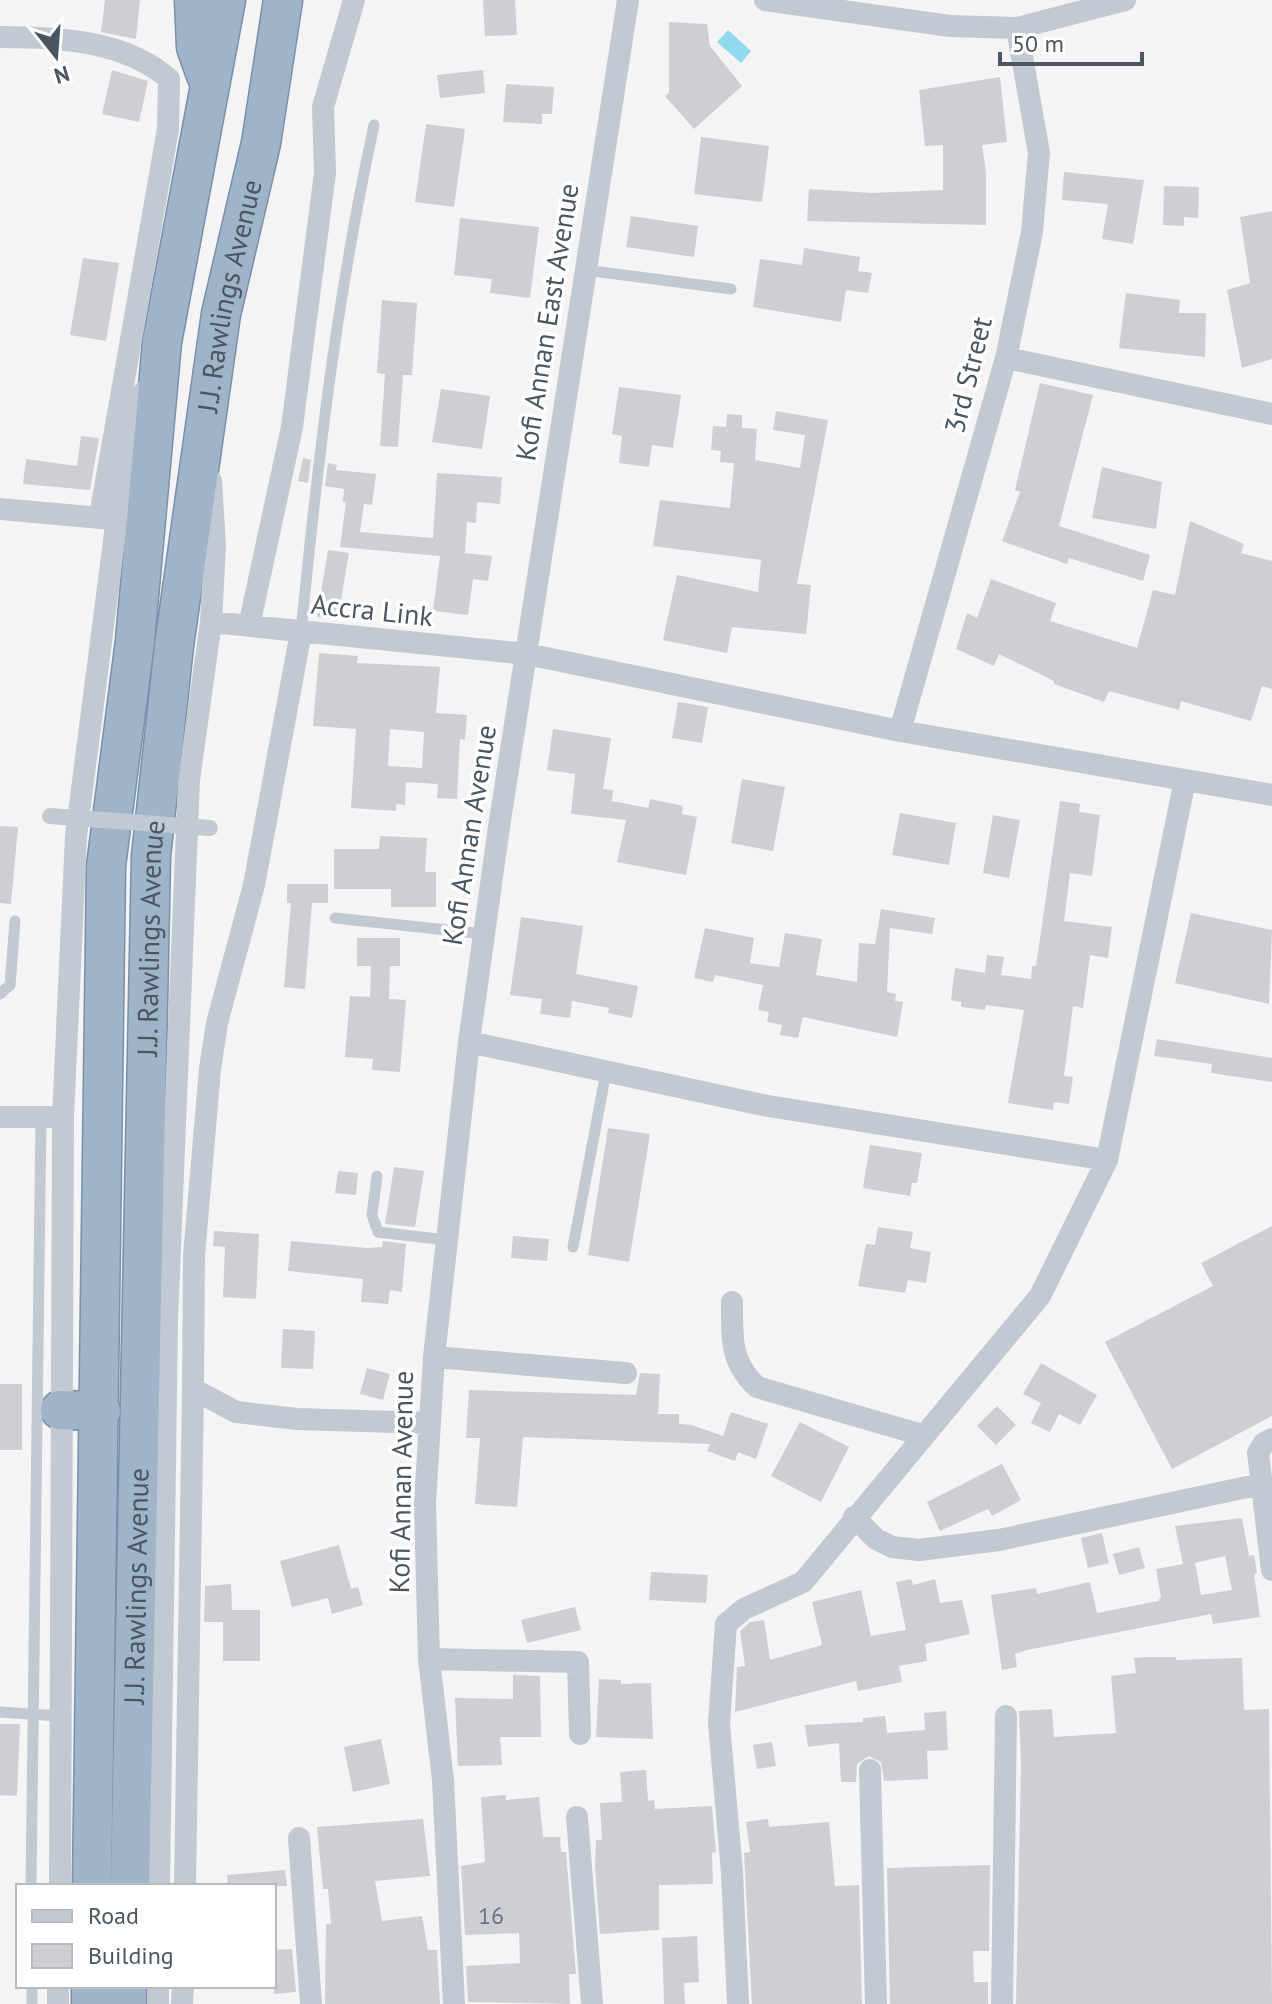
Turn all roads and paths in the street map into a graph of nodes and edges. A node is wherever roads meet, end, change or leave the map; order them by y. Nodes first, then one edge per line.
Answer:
1 (194, 0) edge
2 (226, 0) edge
3 (283, 0) edge
4 (308, 0) edge
5 (354, 0) edge
6 (628, 0) edge
7 (765, 0) edge
8 (1125, 0) edge
9 (1017, 28) junction
10 (0, 37) edge
11 (212, 90) junction
12 (374, 125) dead end
13 (261, 143) junction
14 (585, 270) junction
15 (731, 289) dead end
16 (162, 342) junction
17 (1006, 358) junction
18 (1272, 414) edge
19 (207, 431) junction
20 (0, 509) edge
21 (109, 518) junction
22 (211, 622) junction
23 (249, 626) junction
24 (301, 632) junction
25 (527, 654) junction
26 (900, 731) junction
27 (1185, 780) junction
28 (1272, 795) edge
29 (50, 816) dead end
30 (210, 828) dead end
31 (335, 918) dead end
32 (15, 921) dead end
33 (484, 934) junction
34 (0, 994) edge
35 (469, 1042) junction
36 (606, 1072) junction
37 (0, 1117) edge
38 (52, 1117) junction
39 (1107, 1160) junction
40 (377, 1176) dead end
41 (446, 1240) junction
42 (573, 1247) dead end
43 (732, 1302) dead end
44 (434, 1357) junction
45 (626, 1373) dead end
46 (166, 1398) junction
47 (60, 1410) junction
48 (101, 1411) junction
49 (429, 1423) junction
50 (922, 1435) junction
51 (1272, 1439) edge
52 (1261, 1484) junction
53 (854, 1517) junction
54 (1272, 1570) edge
55 (429, 1659) junction
56 (0, 1712) edge
57 (31, 1714) junction
58 (60, 1716) junction
59 (1006, 1716) dead end
60 (580, 1734) dead end
61 (870, 1770) dead end
62 (577, 1817) dead end
63 (299, 1838) dead end
64 (31, 1884) edge
65 (60, 1884) edge
66 (92, 1884) edge
67 (130, 1884) edge
68 (159, 1884) edge
69 (185, 1884) edge
70 (311, 2004) edge
71 (454, 2004) edge
72 (592, 2004) edge
73 (738, 2004) edge
74 (876, 2004) edge
75 (1002, 2004) edge

1 - 11 highway
2 - 11 highway, J.J. Rawlings Avenue
3 - 13 highway, J.J. Rawlings Avenue
4 - 13 highway
5 - 23 street
6 - 14 street, Kofi Annan East Avenue
7 - 9 street
8 - 9 street
9 - 17 street, 3rd Street
10 - 21 street
11 - 16 highway, J.J. Rawlings Avenue
12 - 24 lane
13 - 19 highway, J.J. Rawlings Avenue
14 - 15 lane
14 - 25 street, Kofi Annan East Avenue
16 - 21 street
16 - 48 highway, J.J. Rawlings Avenue
17 - 18 street
17 - 26 street, 3rd Street
19 - 22 street
19 - 46 highway, J.J. Rawlings Avenue
20 - 21 street
21 - 38 street
22 - 23 street, Accra Link
22 - 46 street
23 - 24 street, Accra Link
24 - 25 street, Accra Link
24 - 46 street
25 - 26 street
25 - 33 street, Kofi Annan Avenue
26 - 27 street
27 - 28 street
27 - 39 street
29 - 30 street, bridge
31 - 33 lane
32 - 34 lane
33 - 35 street, Kofi Annan Avenue
35 - 36 street
35 - 41 street, Kofi Annan Avenue
36 - 39 street
36 - 42 lane
37 - 38 street
38 - 47 street
38 - 57 lane
39 - 50 street
40 - 41 lane
41 - 44 street, Kofi Annan Avenue
43 - 50 street
44 - 45 street
44 - 49 street, Kofi Annan Avenue
46 - 49 street
46 - 67 highway, J.J. Rawlings Avenue
46 - 68 street
46 - 69 street
47 - 48 highway
47 - 58 street
48 - 66 highway, J.J. Rawlings Avenue
49 - 55 street, Kofi Annan Avenue
50 - 53 street
51 - 52 street
52 - 53 street
52 - 54 street
53 - 73 street
55 - 60 street
55 - 71 street, Kofi Annan Avenue
56 - 57 lane
57 - 58 lane
57 - 64 lane
58 - 65 street
59 - 75 street
61 - 74 street
62 - 72 street
63 - 70 street

